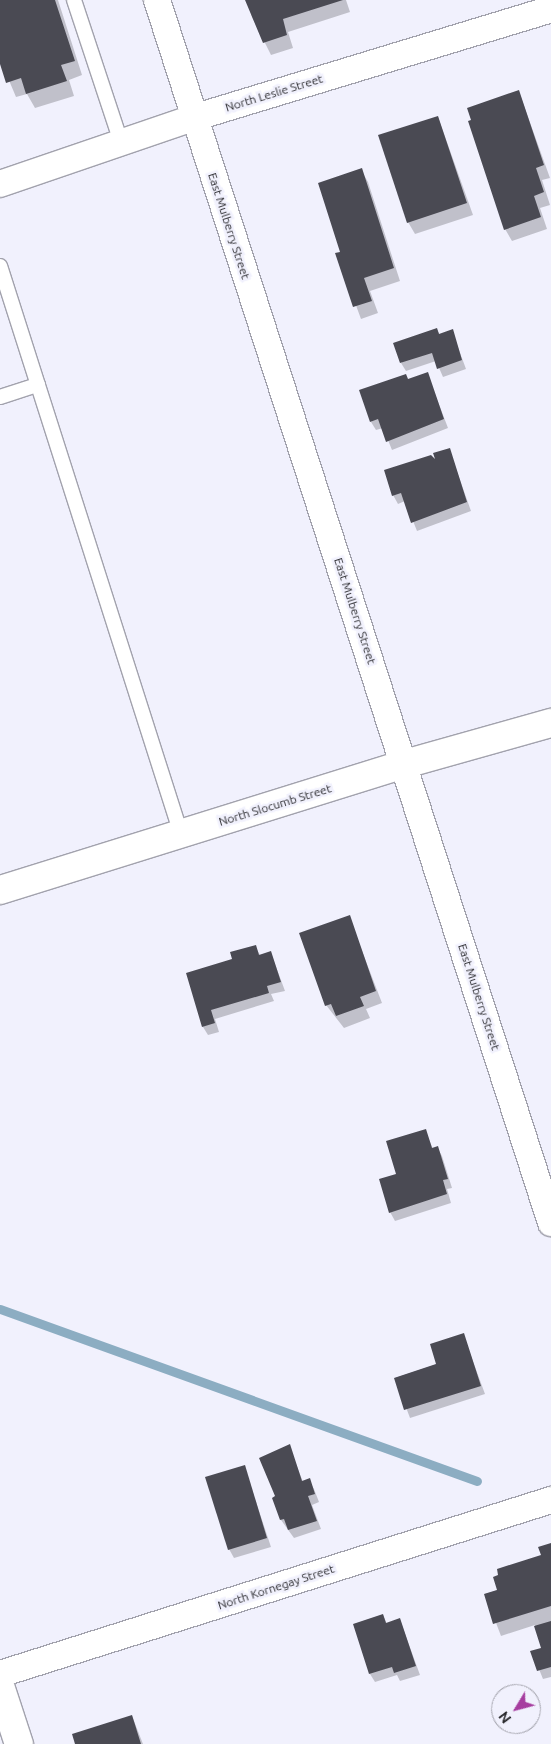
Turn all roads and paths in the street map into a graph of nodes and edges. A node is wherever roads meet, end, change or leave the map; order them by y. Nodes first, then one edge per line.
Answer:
1 (74, 0) edge
2 (157, 0) edge
3 (551, 9) edge
4 (193, 118) junction
5 (121, 142) junction
6 (0, 184) edge
7 (0, 266) edge
8 (3, 283) edge
9 (38, 386) junction
10 (0, 397) edge
11 (551, 722) edge
12 (405, 764) junction
13 (181, 834) junction
14 (0, 890) edge
15 (551, 1223) edge
16 (551, 1500) edge
17 (0, 1674) edge
18 (0, 1686) edge
19 (19, 1744) edge

1 - 5 lane
2 - 4 street, East Mulberry Street
3 - 4 street, North Leslie Street
4 - 5 street, North Leslie Street
4 - 12 street, East Mulberry Street
5 - 6 street, North Leslie Street
7 - 8 lane
8 - 9 lane
9 - 10 lane
9 - 13 lane
11 - 12 street, North Slocumb Street
12 - 13 street, North Slocumb Street
12 - 15 street, East Mulberry Street
13 - 14 street, North Slocumb Street
16 - 17 street, North Kornegay Street
18 - 19 street

